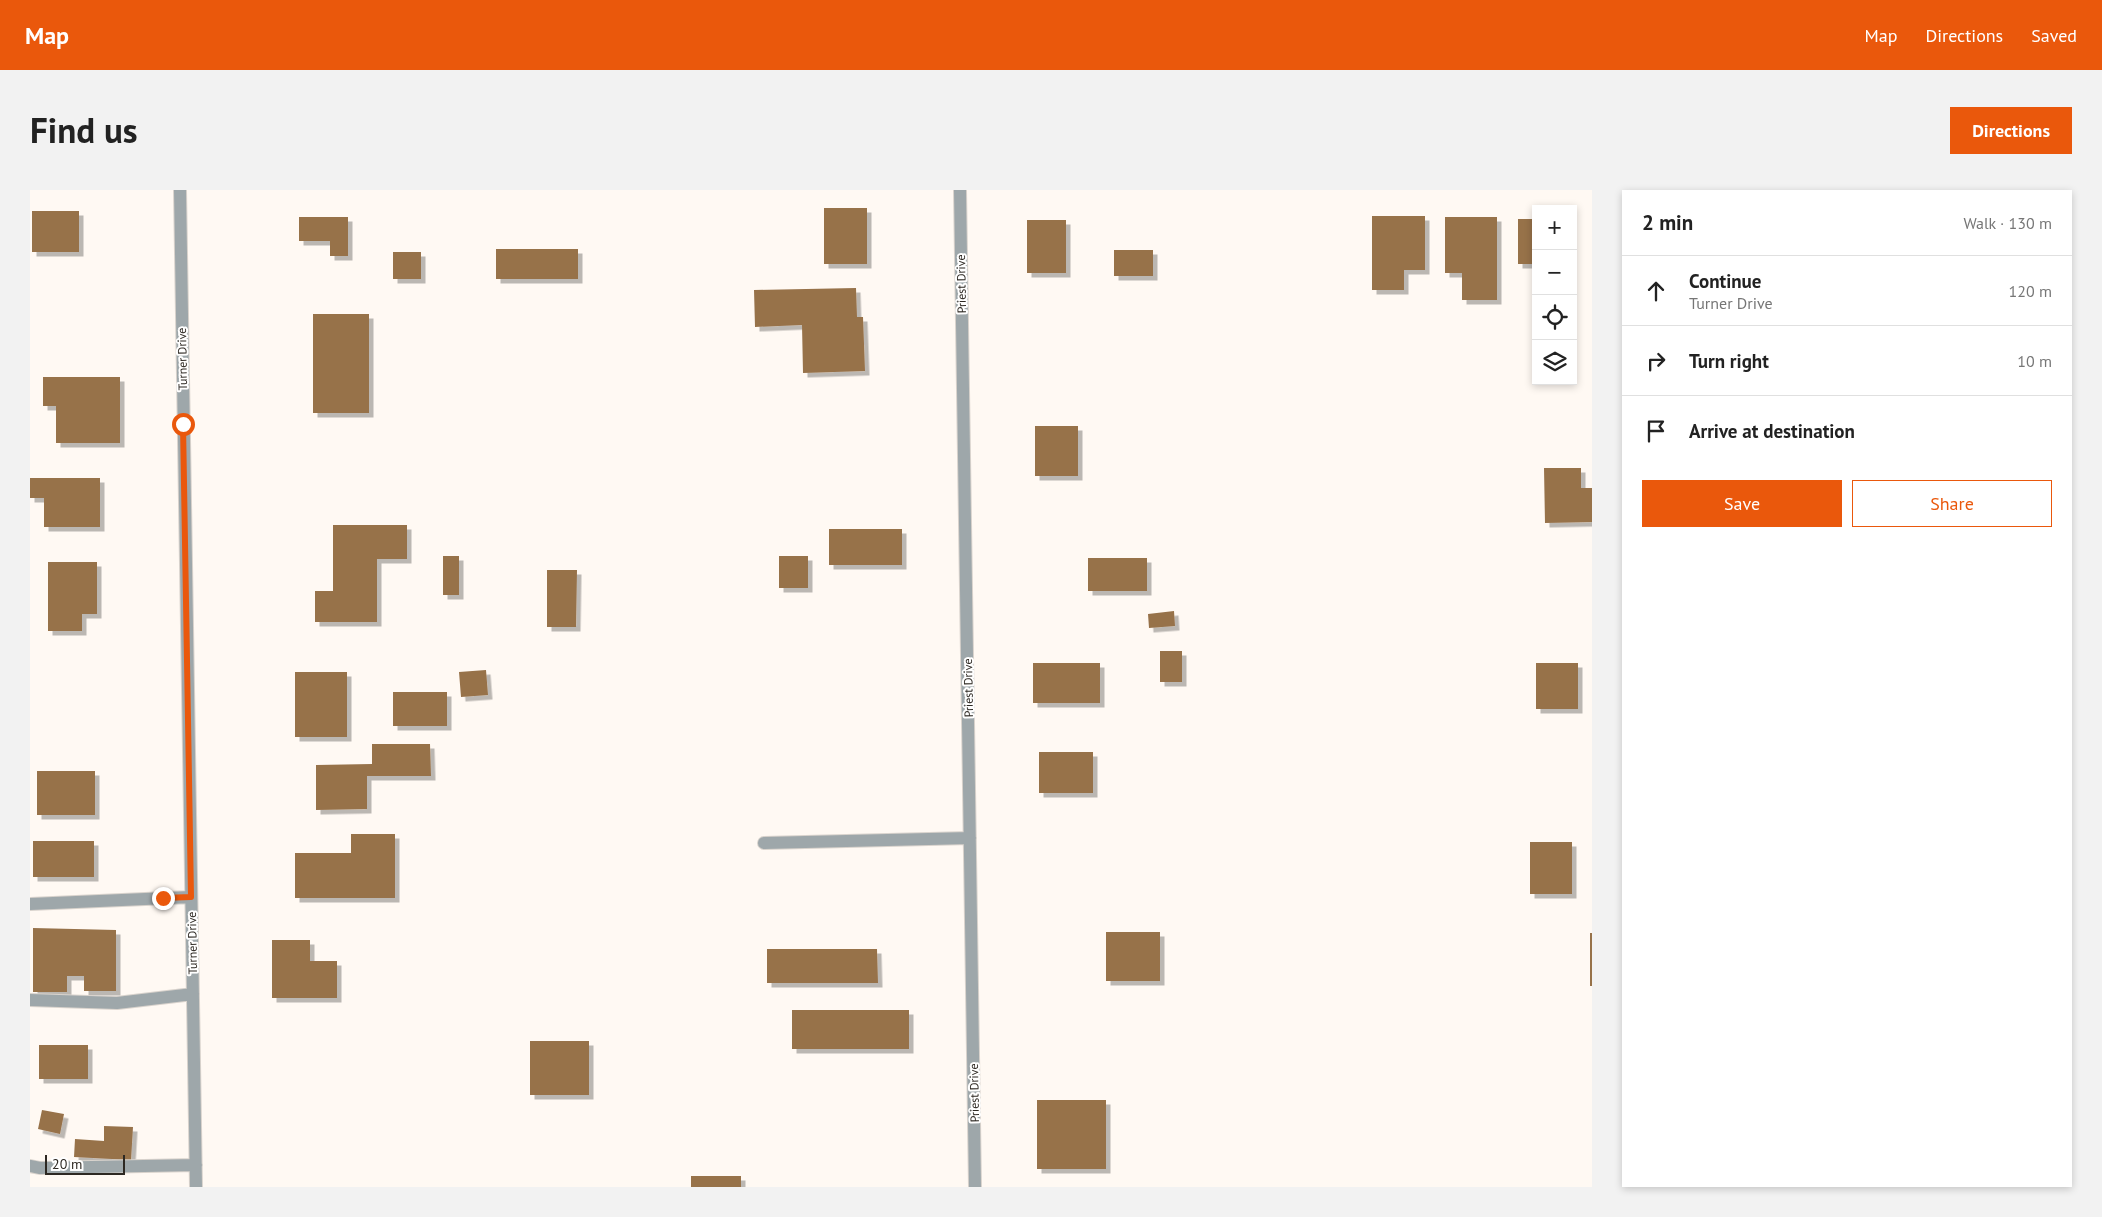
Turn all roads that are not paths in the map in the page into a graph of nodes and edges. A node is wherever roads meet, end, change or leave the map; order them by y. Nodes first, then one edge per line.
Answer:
1 (180, 190) edge
2 (960, 190) edge
3 (970, 838) junction
4 (764, 844) dead end
5 (191, 897) junction
6 (30, 904) edge
7 (193, 994) junction
8 (30, 1000) edge
9 (196, 1165) junction
10 (30, 1166) edge
11 (196, 1187) edge
12 (975, 1187) edge

1 - 5 street, Turner Drive
2 - 3 street, Priest Drive
3 - 4 street
3 - 12 street, Priest Drive
5 - 6 street
5 - 7 street, Turner Drive
7 - 8 street
7 - 9 street, Turner Drive
9 - 10 street
9 - 11 street, Turner Drive

